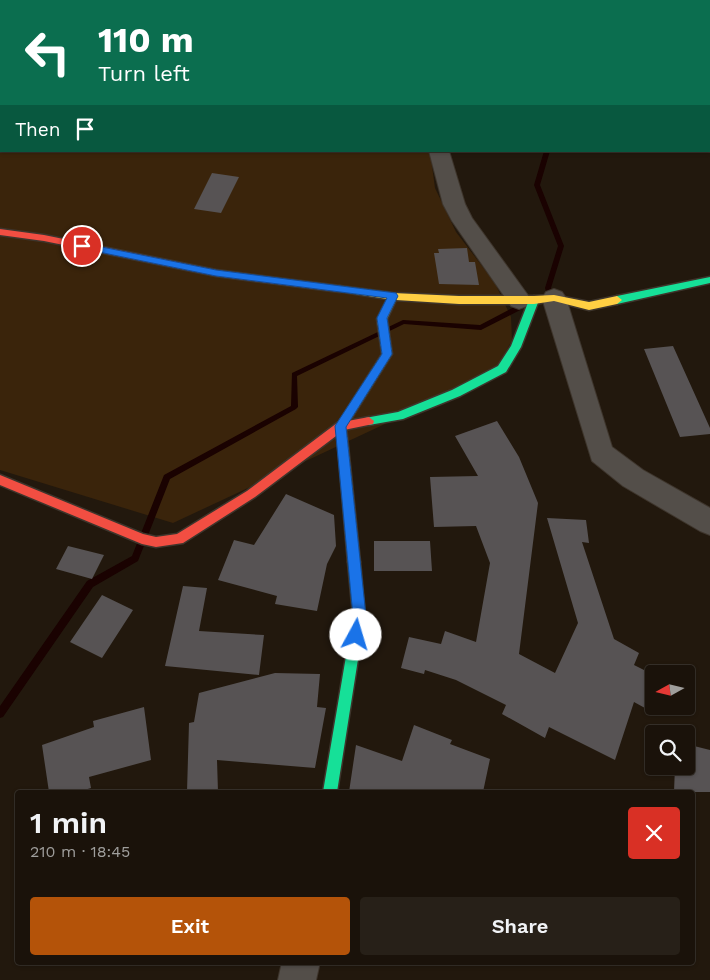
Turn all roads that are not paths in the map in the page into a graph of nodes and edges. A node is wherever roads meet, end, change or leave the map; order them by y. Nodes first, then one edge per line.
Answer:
1 (439, 152) edge
2 (0, 232) edge
3 (710, 280) edge
4 (393, 296) junction
5 (535, 300) junction
6 (341, 426) junction
7 (0, 480) edge
8 (710, 522) edge
9 (330, 790) edge
10 (300, 965) edge
11 (297, 980) edge

1 - 5 street
2 - 4 street
3 - 5 street
4 - 5 street
4 - 6 street
5 - 6 street
5 - 8 street
6 - 7 street
6 - 9 street
10 - 11 street

